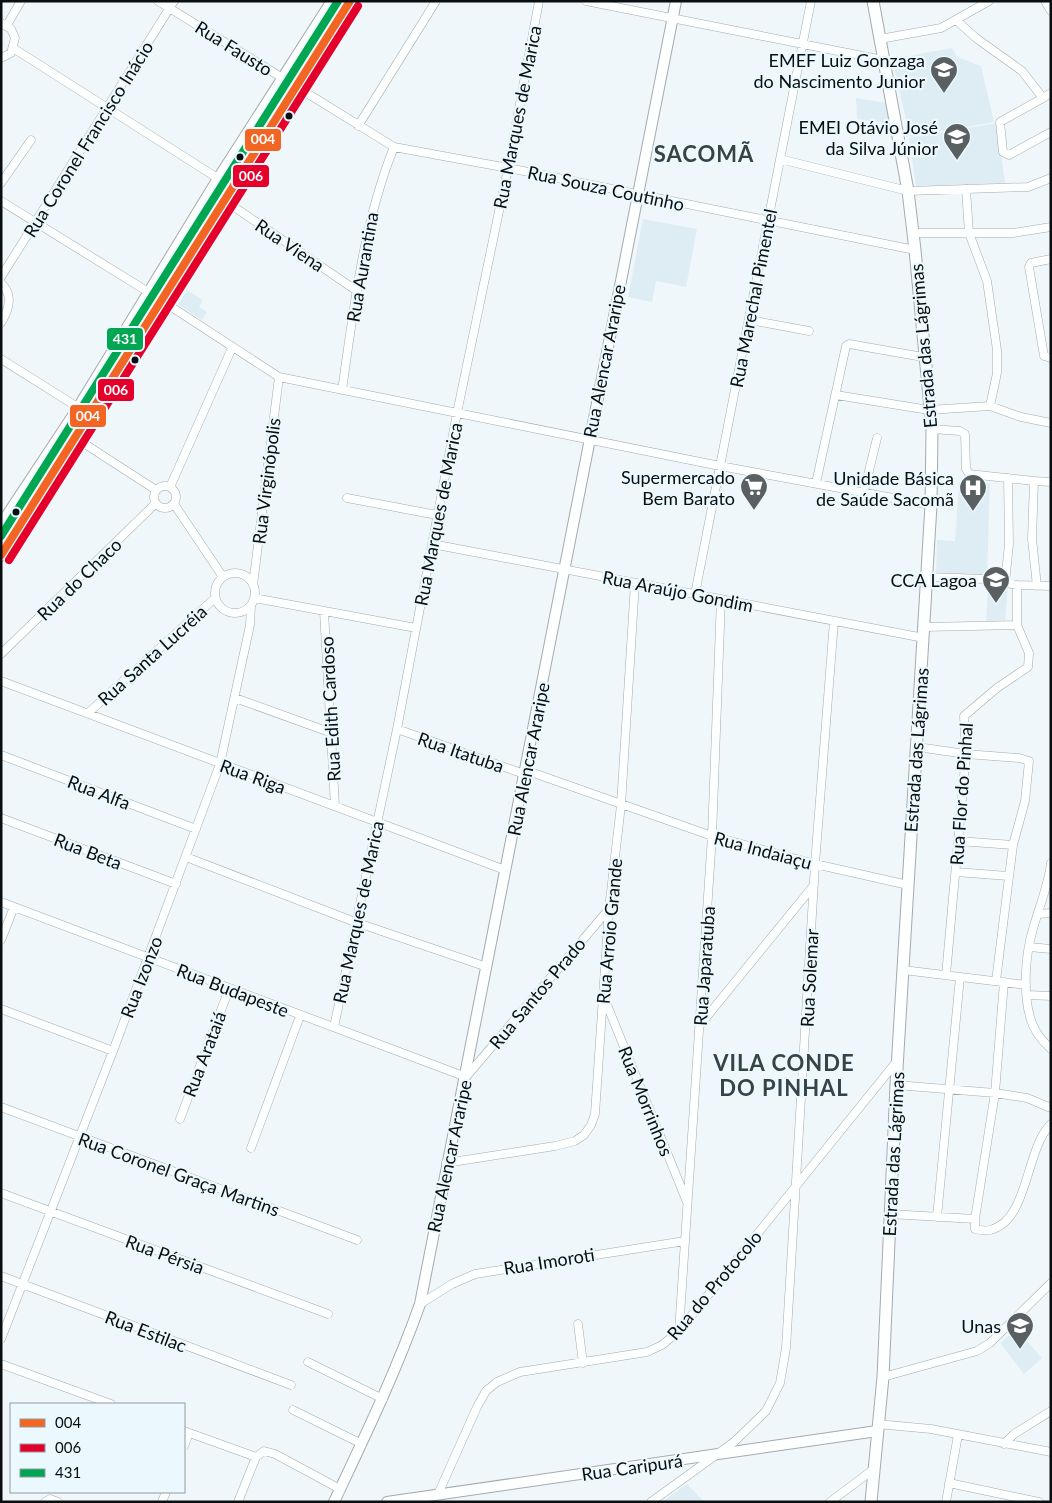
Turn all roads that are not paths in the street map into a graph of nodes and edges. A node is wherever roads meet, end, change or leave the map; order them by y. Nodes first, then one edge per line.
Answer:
1 (21, 1) edge
2 (158, 1) edge
3 (333, 1) edge
4 (350, 1) edge
5 (436, 1) edge
6 (539, 1) edge
7 (586, 1) edge
8 (676, 1) edge
9 (811, 1) edge
10 (873, 1) edge
11 (988, 1) edge
12 (1044, 1) edge
13 (172, 5) edge
14 (1051, 11) edge
15 (673, 17) junction
16 (956, 20) junction
17 (4, 24) edge
18 (880, 39) junction
19 (803, 44) junction
20 (13, 48) junction
21 (1, 58) edge
22 (883, 60) junction
23 (290, 83) junction
24 (1051, 93) edge
25 (1043, 98) junction
26 (108, 108) junction
27 (358, 126) junction
28 (1051, 132) edge
29 (31, 140) dead end
30 (394, 147) junction
31 (780, 160) junction
32 (508, 168) junction
33 (1051, 178) edge
34 (219, 179) junction
35 (1, 183) edge
36 (966, 189) junction
37 (908, 191) junction
38 (638, 194) junction
39 (1, 200) edge
40 (224, 200) junction
41 (768, 221) junction
42 (36, 223) junction
43 (1051, 227) edge
44 (912, 233) junction
45 (969, 233) junction
46 (914, 250) junction
47 (1051, 259) edge
48 (1, 277) edge
49 (1, 283) edge
50 (357, 291) junction
51 (150, 293) junction
52 (161, 300) junction
53 (750, 320) junction
54 (1, 323) edge
55 (810, 331) dead end
56 (232, 348) junction
57 (924, 357) junction
58 (1051, 358) edge
59 (1, 359) edge
60 (279, 377) junction
61 (342, 390) junction
62 (836, 395) junction
63 (990, 406) junction
64 (79, 408) junction
65 (930, 410) junction
66 (457, 413) junction
67 (1051, 423) edge
68 (932, 429) junction
69 (74, 437) junction
70 (877, 438) dead end
71 (588, 440) junction
72 (720, 466) junction
73 (1008, 478) junction
74 (1034, 481) junction
75 (1051, 482) edge
76 (816, 483) junction
77 (170, 487) junction
78 (156, 490) junction
79 (864, 492) junction
80 (347, 498) dead end
81 (156, 503) junction
82 (174, 504) junction
83 (931, 505) junction
84 (438, 515) junction
85 (3, 521) edge
86 (432, 544) junction
87 (1, 555) edge
88 (565, 568) junction
89 (223, 577) junction
90 (927, 577) junction
91 (634, 583) junction
92 (1005, 583) junction
93 (253, 585) junction
94 (1017, 585) junction
95 (1037, 586) junction
96 (1051, 586) edge
97 (695, 594) junction
98 (215, 598) junction
99 (721, 599) junction
100 (252, 602) junction
101 (324, 611) junction
102 (834, 621) junction
103 (1017, 625) junction
104 (416, 628) junction
105 (924, 632) junction
106 (1, 654) edge
107 (1, 681) edge
108 (235, 698) junction
109 (88, 713) junction
110 (396, 729) junction
111 (332, 733) junction
112 (917, 747) junction
113 (966, 754) junction
114 (1, 756) edge
115 (220, 764) junction
116 (525, 772) junction
117 (621, 805) junction
118 (335, 806) junction
119 (1, 818) edge
120 (377, 821) junction
121 (196, 829) junction
122 (712, 836) junction
123 (958, 840) junction
124 (1013, 845) junction
125 (186, 857) junction
126 (1051, 863) edge
127 (815, 864) junction
128 (505, 870) junction
129 (956, 872) junction
130 (1008, 876) junction
131 (176, 884) junction
132 (814, 884) junction
133 (908, 885) junction
134 (1, 902) edge
135 (14, 907) junction
136 (609, 909) junction
137 (1051, 913) edge
138 (1039, 914) junction
139 (355, 922) junction
140 (1, 940) edge
141 (1029, 947) junction
142 (1051, 949) edge
143 (148, 958) junction
144 (488, 967) junction
145 (903, 970) junction
146 (946, 975) junction
147 (960, 977) junction
148 (1000, 982) junction
149 (1026, 985) junction
150 (229, 989) junction
151 (1028, 995) junction
152 (1051, 996) edge
153 (604, 997) junction
154 (1, 1009) edge
155 (300, 1016) junction
156 (700, 1025) junction
157 (334, 1027) junction
158 (1051, 1049) edge
159 (114, 1051) junction
160 (897, 1061) junction
161 (466, 1077) junction
162 (896, 1085) junction
163 (949, 1090) junction
164 (995, 1093) junction
165 (1, 1107) edge
166 (1051, 1108) edge
167 (180, 1119) dead end
168 (1051, 1124) edge
169 (79, 1136) junction
170 (251, 1148) dead end
171 (446, 1163) junction
172 (796, 1186) junction
173 (1, 1193) edge
174 (688, 1204) junction
175 (51, 1211) junction
176 (890, 1214) junction
177 (938, 1217) junction
178 (975, 1219) junction
179 (357, 1240) dead end
180 (684, 1241) junction
181 (1, 1276) edge
182 (1051, 1283) edge
183 (23, 1284) junction
184 (420, 1304) junction
185 (328, 1314) dead end
186 (578, 1324) dead end
187 (679, 1331) junction
188 (1, 1339) edge
189 (308, 1362) dead end
190 (1, 1364) edge
191 (583, 1364) junction
192 (882, 1377) junction
193 (291, 1385) dead end
194 (383, 1399) junction
195 (90, 1401) edge
196 (104, 1403) edge
197 (293, 1410) dead end
198 (1051, 1411) edge
199 (877, 1428) junction
200 (186, 1432) edge
201 (958, 1435) junction
202 (362, 1444) junction
203 (1004, 1444) junction
204 (1051, 1452) edge
205 (712, 1456) junction
206 (256, 1457) junction
207 (874, 1469) junction
208 (950, 1483) junction
209 (340, 1489) junction
210 (432, 1497) edge
211 (49, 1498) edge
212 (58, 1502) edge
213 (238, 1502) edge
214 (334, 1502) edge
215 (387, 1502) edge
216 (651, 1502) edge
217 (830, 1502) edge
218 (871, 1502) edge
219 (946, 1502) edge
220 (1039, 1502) edge

1 - 17 street
2 - 13 street, Rua Fausto
3 - 23 highway
4 - 23 highway
5 - 27 street
6 - 32 street, Rua Marques de Marica
7 - 15 street
8 - 15 street, Rua Alencar Araripe
9 - 19 street, Rua Marechal Pimentel
10 - 18 main road, Estrada das Lágrimas
11 - 16 street
12 - 14 street
13 - 23 street, Rua Fausto
13 - 26 street, Rua Coronel Francisco Inácio
15 - 19 street
15 - 38 street, Rua Alencar Araripe
16 - 18 street
16 - 25 street
17 - 20 street
18 - 22 main road, Estrada das Lágrimas
19 - 22 street
19 - 31 street, Rua Marechal Pimentel
20 - 21 street
20 - 26 street
22 - 37 main road, Estrada das Lágrimas
23 - 27 street, Rua Souza Coutinho
23 - 34 highway
23 - 40 highway
24 - 25 street
25 - 28 street
26 - 34 street
26 - 42 street, Rua Coronel Francisco Inácio
27 - 30 street, Rua Souza Coutinho
29 - 35 street
30 - 32 street, Rua Souza Coutinho
30 - 50 street, Rua Aurantina
31 - 37 street
31 - 41 street, Rua Marechal Pimentel
32 - 38 street, Rua Souza Coutinho
32 - 66 street, Rua Marques de Marica
33 - 36 street
34 - 51 highway
36 - 37 street
36 - 45 street
37 - 44 main road, Estrada das Lágrimas
38 - 41 street, Rua Souza Coutinho
38 - 71 street, Rua Alencar Araripe
39 - 42 street
40 - 50 street, Rua Viena
40 - 52 highway
41 - 46 street, Rua Souza Coutinho
41 - 53 street, Rua Marechal Pimentel
42 - 48 street, Rua Coronel Francisco Inácio
42 - 51 street
43 - 45 street
44 - 45 street
44 - 46 main road, Estrada das Lágrimas
45 - 63 street
46 - 57 main road, Estrada das Lágrimas
47 - 58 street
49 - 54 street
50 - 61 street, Rua Aurantina
51 - 52 street
51 - 64 highway
52 - 56 street
52 - 69 highway
53 - 55 street
53 - 72 street, Rua Marechal Pimentel
56 - 60 street
56 - 77 street
57 - 62 street
57 - 65 main road, Estrada das Lágrimas
59 - 64 street
60 - 61 street
60 - 93 street, Rua Virginópolis
61 - 66 street
62 - 65 street
62 - 76 street
63 - 65 street
63 - 67 street
64 - 85 highway
65 - 68 main road, Estrada das Lágrimas
66 - 71 street
66 - 84 street, Rua Marques de Marica
68 - 73 street
68 - 83 main road, Estrada das Lágrimas
69 - 78 street
69 - 87 highway
70 - 79 street
71 - 72 street
71 - 88 street, Rua Alencar Araripe
72 - 76 street
72 - 97 street, Rua Marechal Pimentel
73 - 74 street
73 - 92 street
74 - 75 street
74 - 95 street
76 - 79 street
77 - 78 street
77 - 82 street
78 - 81 street
79 - 83 street
80 - 84 street
81 - 82 street
81 - 106 street, Rua do Chaco
82 - 89 street
83 - 90 main road, Estrada das Lágrimas
84 - 86 street, Rua Marques de Marica
86 - 88 street, Rua Araújo Gondim
86 - 104 street, Rua Marques de Marica
88 - 91 street, Rua Araújo Gondim
88 - 116 street, Rua Alencar Araripe
89 - 93 street
89 - 98 street
90 - 92 street
90 - 105 main road, Estrada das Lágrimas
91 - 97 street, Rua Araújo Gondim
91 - 117 street, Rua Arroio Grande
92 - 94 street
93 - 100 street
94 - 95 street
94 - 103 street, Rua Flor do Pinhal
95 - 96 street
97 - 99 street, Rua Araújo Gondim
98 - 100 street
98 - 109 street, Rua Santa Lucréia
99 - 102 street, Rua Araújo Gondim
99 - 122 street, Rua Japaratuba
100 - 101 street
100 - 108 street, Rua Izonzo
101 - 104 street
101 - 111 street, Rua Edith Cardoso
102 - 105 street, Rua Araújo Gondim
102 - 127 street, Rua Solemar
103 - 105 street, Rua Araújo Gondim
103 - 113 street, Rua Flor do Pinhal
104 - 110 street, Rua Marques de Marica
105 - 112 main road, Estrada das Lágrimas
107 - 109 street, Rua Riga
108 - 111 street
108 - 115 street, Rua Izonzo
109 - 115 street, Rua Riga
110 - 116 street, Rua Itatuba
110 - 120 street, Rua Marques de Marica
111 - 118 street, Rua Edith Cardoso
112 - 113 street
112 - 133 main road, Estrada das Lágrimas
113 - 123 street, Rua Flor do Pinhal
113 - 124 street
114 - 121 street, Rua Alfa
115 - 118 street, Rua Riga
115 - 121 street, Rua Izonzo
116 - 117 street, Rua Itatuba
116 - 128 street, Rua Alencar Araripe
117 - 122 street, Rua Indaiaçu
117 - 136 street, Rua Arroio Grande
118 - 120 street, Rua Riga
119 - 131 street, Rua Beta
120 - 128 street, Rua Riga
120 - 139 street, Rua Marques de Marica
121 - 125 street, Rua Izonzo
122 - 127 street, Rua Indaiaçu
122 - 156 street, Rua Japaratuba
123 - 124 street
123 - 129 street, Rua Flor do Pinhal
124 - 130 street
125 - 131 street, Rua Izonzo
125 - 139 street
126 - 138 street
127 - 132 street, Rua Solemar
127 - 133 street, Rua Indaiaçu
128 - 144 street, Rua Alencar Araripe
129 - 130 street
129 - 146 street, Rua Flor do Pinhal
130 - 148 street
131 - 143 street, Rua Izonzo
132 - 156 street
132 - 172 street, Rua Solemar
133 - 145 main road, Estrada das Lágrimas
134 - 135 street, Rua Budapeste
135 - 140 street
135 - 143 street, Rua Budapeste
136 - 153 street, Rua Arroio Grande
136 - 161 street, Rua Santos Prado
137 - 138 street
138 - 141 street
139 - 144 street
139 - 157 street, Rua Marques de Marica
141 - 142 street
141 - 149 street
143 - 150 street, Rua Budapeste
143 - 159 street, Rua Izonzo
144 - 161 street, Rua Alencar Araripe
145 - 146 street
145 - 160 main road, Estrada das Lágrimas
146 - 147 street
147 - 148 street
147 - 163 street
148 - 149 street
148 - 164 street
149 - 151 street
150 - 155 street, Rua Budapeste
150 - 167 street, Rua Arataiá
151 - 152 street
151 - 158 street
153 - 171 street, Rua Arroio Grande
153 - 174 street, Rua Morrinhos
154 - 159 street
155 - 157 street, Rua Budapeste
155 - 170 street
156 - 174 street, Rua Japaratuba
157 - 161 street, Rua Budapeste
159 - 169 street, Rua Izonzo
160 - 162 main road, Estrada das Lágrimas
160 - 172 street, Rua do Protocolo
161 - 171 street, Rua Alencar Araripe
162 - 163 street
162 - 176 main road, Estrada das Lágrimas
163 - 164 street
163 - 177 street
164 - 166 street
164 - 178 street
165 - 169 street, Rua Coronel Graça Martins
168 - 178 street
169 - 175 street, Rua Izonzo
169 - 179 street, Rua Coronel Graça Martins
171 - 184 street, Rua Alencar Araripe
172 - 187 street, Rua do Protocolo
172 - 205 street, Rua Solemar
173 - 175 street, Rua Pérsia
174 - 180 street, Rua Japaratuba
175 - 183 street, Rua Izonzo
175 - 185 street, Rua Pérsia
176 - 177 street
176 - 192 main road, Estrada das Lágrimas
177 - 178 street
180 - 184 street, Rua Imoroti
180 - 187 street, Rua Japaratuba
181 - 183 street, Rua Estilac
182 - 192 street
183 - 188 street, Rua Izonzo
183 - 193 street, Rua Estilac
184 - 194 street, Rua Alencar Araripe
186 - 191 street
187 - 191 street, Rua do Protocolo
189 - 194 street
190 - 195 street
191 - 210 street, Rua do Protocolo
192 - 199 main road, Estrada das Lágrimas
194 - 202 street, Rua Alencar Araripe
195 - 196 street
197 - 202 street
198 - 203 street
199 - 201 street
199 - 205 street, Rua Caripurá
199 - 207 main road, Estrada das Lágrimas
200 - 206 street
201 - 203 street
201 - 208 street
202 - 209 street, Rua Alencar Araripe
203 - 204 street
205 - 210 street, Rua Caripurá
205 - 216 street, Rua Solemar
206 - 209 street
206 - 213 street
207 - 217 street
207 - 218 main road, Estrada das Lágrimas
208 - 219 street
208 - 220 street
209 - 214 street, Rua Alencar Araripe
210 - 215 street, Rua Caripurá
211 - 212 street

